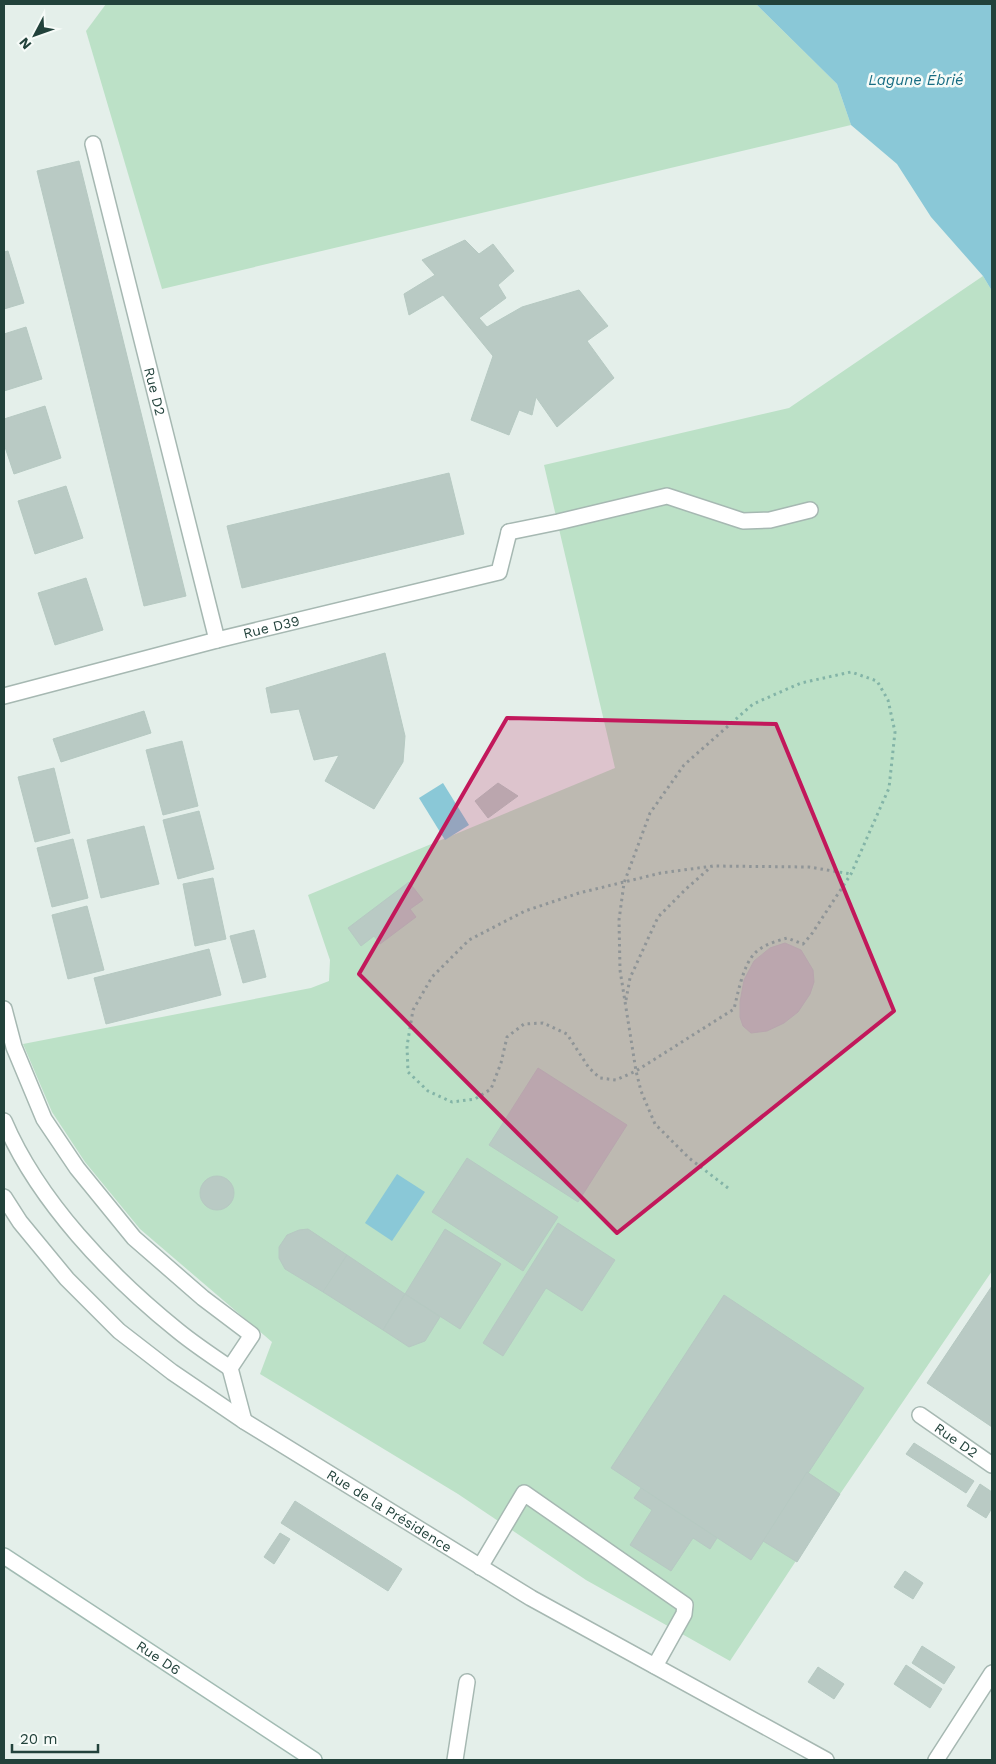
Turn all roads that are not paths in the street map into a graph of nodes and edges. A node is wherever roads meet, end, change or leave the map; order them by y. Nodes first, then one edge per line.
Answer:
1 (93, 144) dead end
2 (810, 510) dead end
3 (217, 640) junction
4 (4, 696) edge
5 (4, 1009) edge
6 (4, 1121) edge
7 (4, 1198) edge
8 (230, 1368) junction
9 (920, 1415) dead end
10 (244, 1421) junction
11 (992, 1465) edge
12 (4, 1556) edge
13 (480, 1567) junction
14 (655, 1666) junction
15 (992, 1673) edge
16 (467, 1682) dead end
17 (314, 1760) edge
18 (455, 1760) edge
19 (826, 1760) edge
20 (936, 1760) edge

1 - 3 street, Rue D2
2 - 3 street, Rue D39
3 - 4 street, Rue D39
5 - 8 street
6 - 8 street
7 - 10 street, Rue de la Présidence
8 - 10 street
9 - 11 street, Rue D2
10 - 13 street, Rue de la Présidence
12 - 17 street, Rue D6
13 - 14 street, Rue de la Présidence
13 - 14 street
14 - 19 street, Rue de la Présidence
15 - 20 street
16 - 18 street

